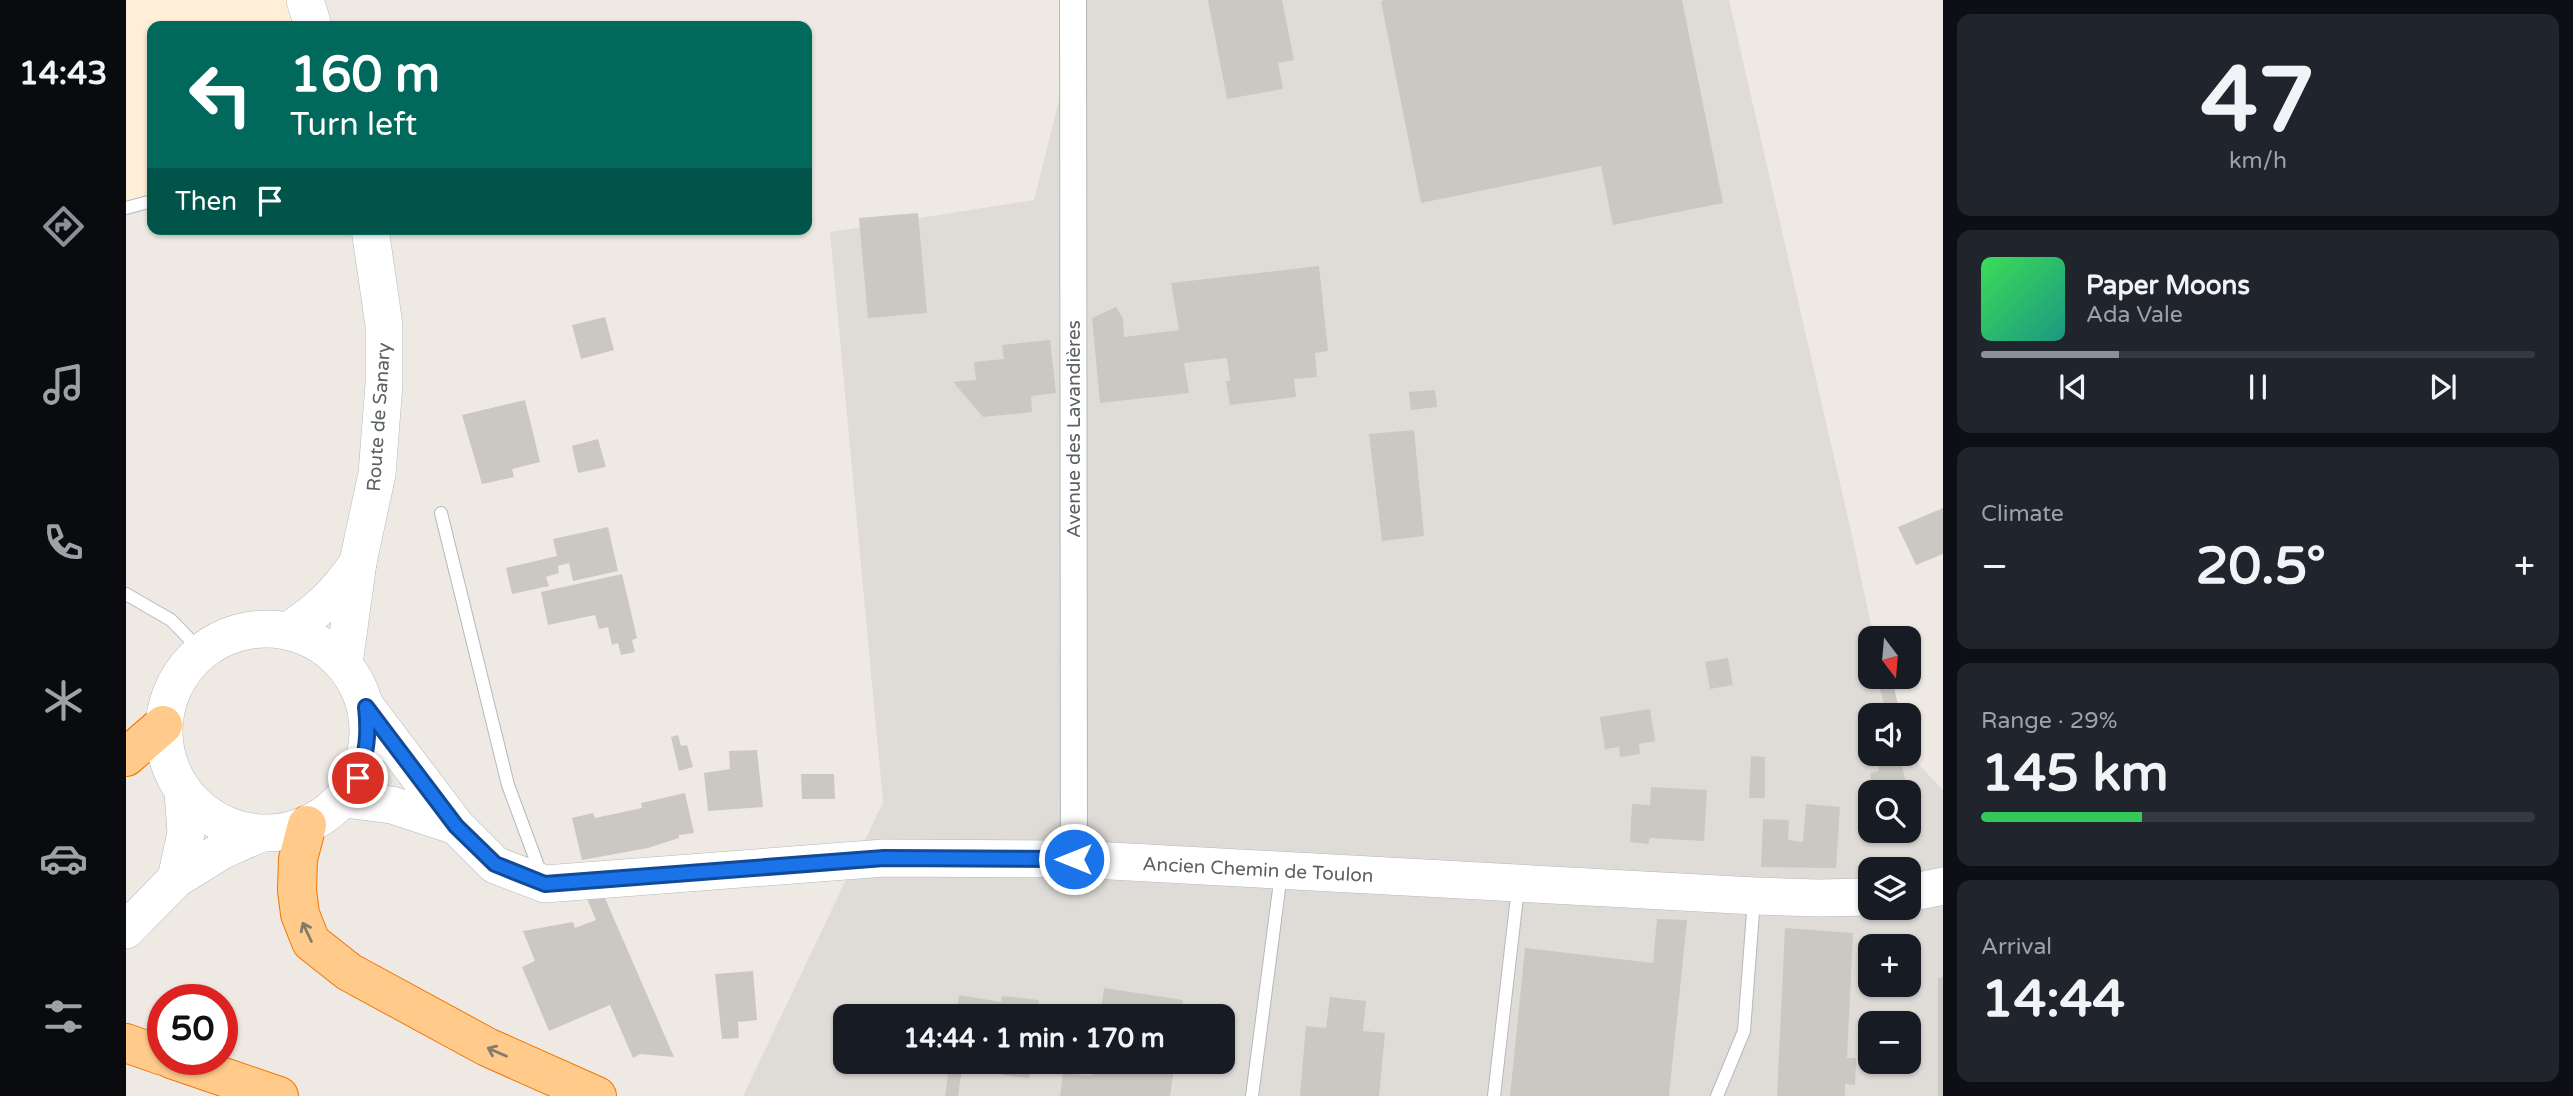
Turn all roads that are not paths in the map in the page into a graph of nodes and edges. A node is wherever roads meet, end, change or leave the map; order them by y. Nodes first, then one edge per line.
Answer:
1 (305, 0) edge
2 (330, 0) edge
3 (1073, 0) edge
4 (311, 21) edge
5 (335, 21) edge
6 (147, 202) edge
7 (126, 208) edge
8 (371, 235) edge
9 (441, 513) dead end
10 (358, 562) junction
11 (126, 594) edge
12 (288, 631) junction
13 (202, 652) junction
14 (344, 664) junction
15 (366, 707) junction
16 (163, 725) junction
17 (126, 757) edge
18 (183, 792) junction
19 (344, 799) junction
20 (307, 825) junction
21 (456, 826) junction
22 (259, 834) junction
23 (1074, 859) junction
24 (1281, 870) junction
25 (176, 879) junction
26 (1518, 883) junction
27 (545, 884) junction
28 (1943, 886) edge
29 (1921, 891) edge
30 (1755, 896) junction
31 (1858, 897) edge
32 (126, 930) edge
33 (126, 1043) edge
34 (147, 1050) edge
35 (218, 1075) edge
36 (279, 1096) edge
37 (597, 1096) edge
38 (1252, 1096) edge
39 (1494, 1096) edge
40 (1717, 1096) edge

1 - 4 main road
2 - 5 main road
3 - 23 street, Avenue des Lavandières
6 - 7 lane
8 - 10 main road, Route de Sanary
9 - 27 lane
10 - 12 main road, Route de Sanary
10 - 14 main road, Route de Sanary
11 - 13 lane
12 - 13 main road
12 - 14 main road
13 - 16 main road
14 - 15 main road
15 - 19 main road
15 - 21 main road, Ancien Chemin de Toulon
16 - 17 highway
16 - 18 main road
18 - 22 main road
18 - 25 main road
19 - 20 main road
19 - 21 main road, Ancien Chemin de Toulon
20 - 22 main road
37 -> 20 highway
21 - 27 main road, Ancien Chemin de Toulon
22 - 25 main road
23 - 24 main road, Ancien Chemin de Toulon
23 - 27 main road, Ancien Chemin de Toulon
24 - 26 main road, Ancien Chemin de Toulon
24 - 38 lane
25 - 32 main road
26 - 30 main road, Ancien Chemin de Toulon
26 - 39 lane
28 - 29 main road
30 - 31 main road, Ancien Chemin de Toulon
30 - 40 lane
33 - 34 highway
35 - 36 highway

